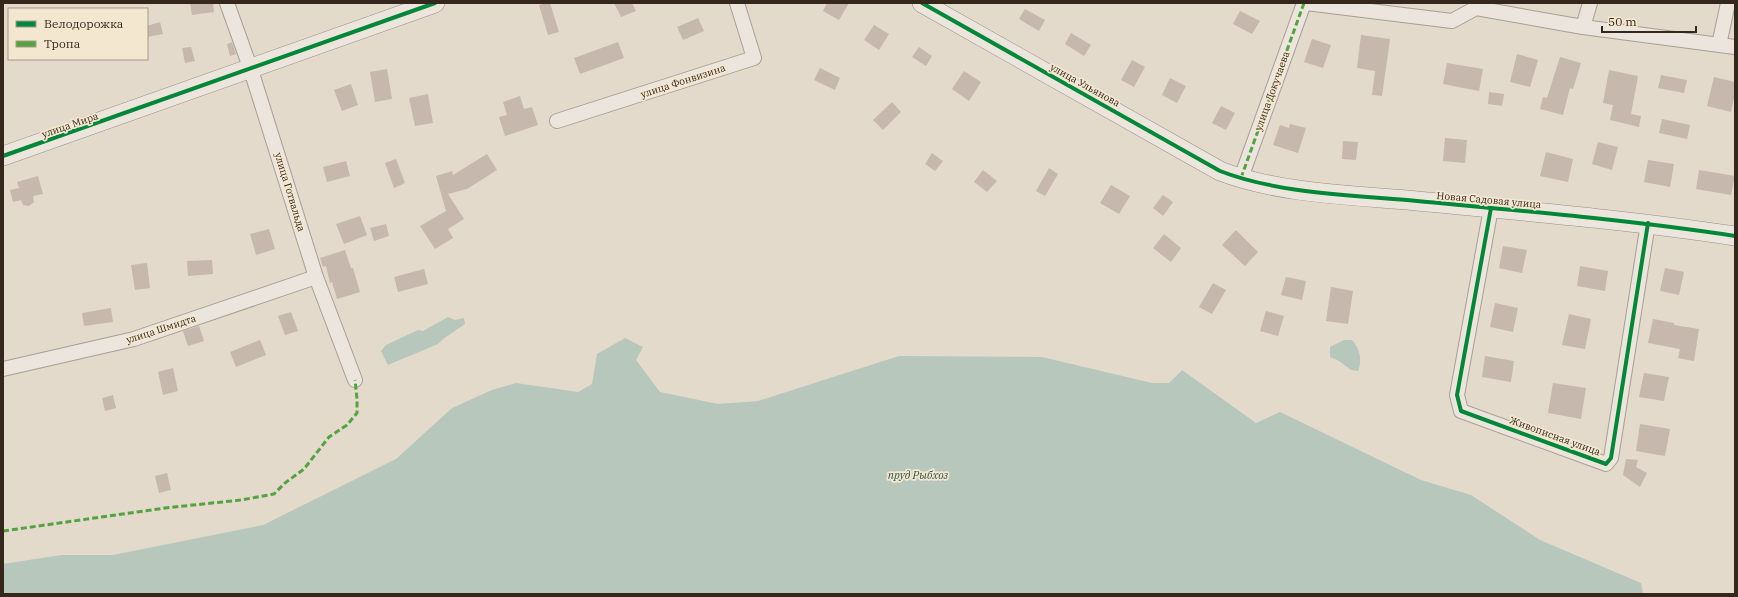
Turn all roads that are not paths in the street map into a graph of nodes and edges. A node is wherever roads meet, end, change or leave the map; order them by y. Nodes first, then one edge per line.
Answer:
1 (227, 3) edge
2 (435, 3) edge
3 (736, 3) edge
4 (922, 3) edge
5 (1305, 3) edge
6 (1590, 3) edge
7 (1728, 3) edge
8 (1583, 27) junction
9 (1719, 45) junction
10 (1735, 47) edge
11 (251, 70) junction
12 (557, 122) dead end
13 (3, 156) edge
14 (1241, 178) junction
15 (1491, 208) junction
16 (1648, 223) junction
17 (1735, 236) edge
18 (316, 277) junction
19 (3, 369) edge
20 (355, 380) dead end

1 - 11 street, улица Готвальда
2 - 11 street, улица Мира
3 - 12 street, улица Фонвизина
4 - 14 street, улица Ульянова
5 - 8 street
5 - 14 street, улица Докучаева
6 - 8 street
7 - 9 street
8 - 9 street
9 - 10 street
11 - 13 street, улица Мира
11 - 18 street, улица Готвальда
14 - 15 street, Новая Садовая улица
15 - 16 street, Новая Садовая улица
15 - 16 street, Живописная улица
16 - 17 street, Новая Садовая улица
18 - 19 street, улица Шмидта
18 - 20 street, улица Готвальда

